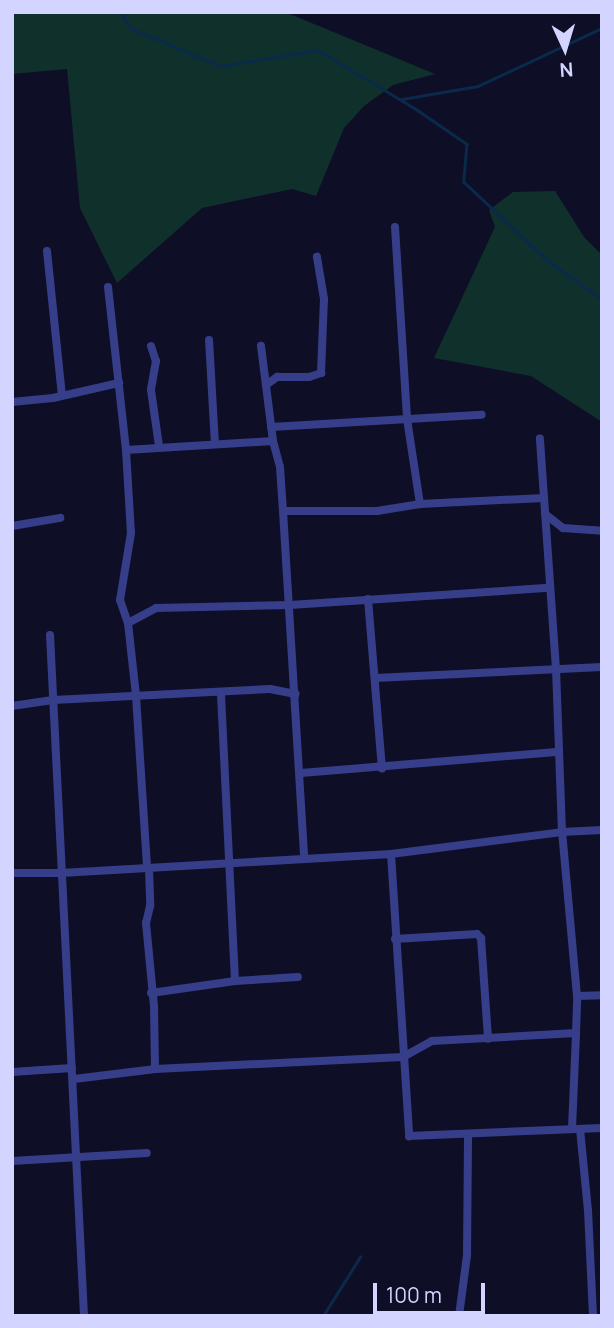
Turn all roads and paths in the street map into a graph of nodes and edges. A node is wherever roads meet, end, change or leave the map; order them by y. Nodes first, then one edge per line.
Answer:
1 (395, 226) dead end
2 (47, 251) dead end
3 (317, 257) dead end
4 (108, 287) dead end
5 (209, 340) dead end
6 (151, 346) dead end
7 (261, 346) dead end
8 (120, 383) junction
9 (266, 385) junction
10 (62, 395) junction
11 (12, 402) edge
12 (482, 415) dead end
13 (407, 419) junction
14 (271, 427) junction
15 (540, 439) dead end
16 (273, 441) junction
17 (215, 444) junction
18 (159, 446) junction
19 (126, 450) junction
20 (544, 498) junction
21 (420, 504) junction
22 (283, 511) junction
23 (545, 514) junction
24 (60, 518) dead end
25 (12, 526) edge
26 (602, 531) edge
27 (548, 588) junction
28 (368, 599) junction
29 (290, 605) junction
30 (128, 623) junction
31 (50, 635) dead end
32 (602, 667) edge
33 (555, 669) junction
34 (375, 678) junction
35 (221, 693) junction
36 (296, 694) junction
37 (136, 696) junction
38 (53, 700) junction
39 (12, 706) edge
40 (559, 752) junction
41 (382, 768) junction
42 (301, 773) junction
43 (602, 830) edge
44 (562, 832) junction
45 (391, 854) junction
46 (304, 858) junction
47 (230, 862) junction
48 (148, 868) junction
49 (12, 873) edge
50 (61, 873) junction
51 (395, 939) junction
52 (298, 977) dead end
53 (235, 981) junction
54 (152, 993) junction
55 (602, 995) edge
56 (577, 996) junction
57 (576, 1032) junction
58 (488, 1039) junction
59 (403, 1057) junction
60 (72, 1068) junction
61 (155, 1069) junction
62 (12, 1072) edge
63 (74, 1079) junction
64 (602, 1128) edge
65 (576, 1129) junction
66 (468, 1135) junction
67 (147, 1153) dead end
68 (76, 1157) junction
69 (12, 1161) edge
70 (84, 1316) edge
71 (459, 1316) edge
72 (593, 1316) edge

1 - 13 street
2 - 10 street
3 - 9 street
4 - 8 street
5 - 17 street
6 - 18 street
7 - 9 street
8 - 10 street
8 - 19 street
9 - 14 street
10 - 11 street
12 - 13 street
13 - 14 street
13 - 21 street
14 - 16 street
15 - 20 street
16 - 17 street
16 - 22 street
17 - 18 street
18 - 19 street
19 - 30 street
20 - 21 street
20 - 23 street
21 - 22 street
22 - 29 street
23 - 26 street
23 - 27 street
24 - 25 street
27 - 28 street
27 - 33 street
28 - 29 street
28 - 34 street
29 - 30 street
29 - 36 street
30 - 37 street
31 - 38 street
32 - 33 street
33 - 34 street
33 - 40 street
34 - 41 street
35 - 36 street
35 - 37 street
35 - 47 street
36 - 42 street
37 - 38 street
37 - 48 street
38 - 39 street
38 - 50 street
40 - 41 street
40 - 44 street
41 - 42 street
42 - 46 street
43 - 44 street
44 - 45 street
44 - 56 street
45 - 46 street
45 - 51 street
46 - 47 street
47 - 48 street
47 - 53 street
48 - 50 street
48 - 54 street
49 - 50 street
50 - 60 street
51 - 58 street
51 - 59 street
52 - 53 street
53 - 54 street
54 - 61 street
55 - 56 street
56 - 57 street
57 - 58 street
57 - 65 street
58 - 59 street
59 - 61 street
59 - 66 street
60 - 62 street
60 - 63 street
61 - 63 street
63 - 68 street
64 - 65 street
65 - 66 street
65 - 72 street
66 - 71 street
67 - 68 street
68 - 69 street
68 - 70 street

